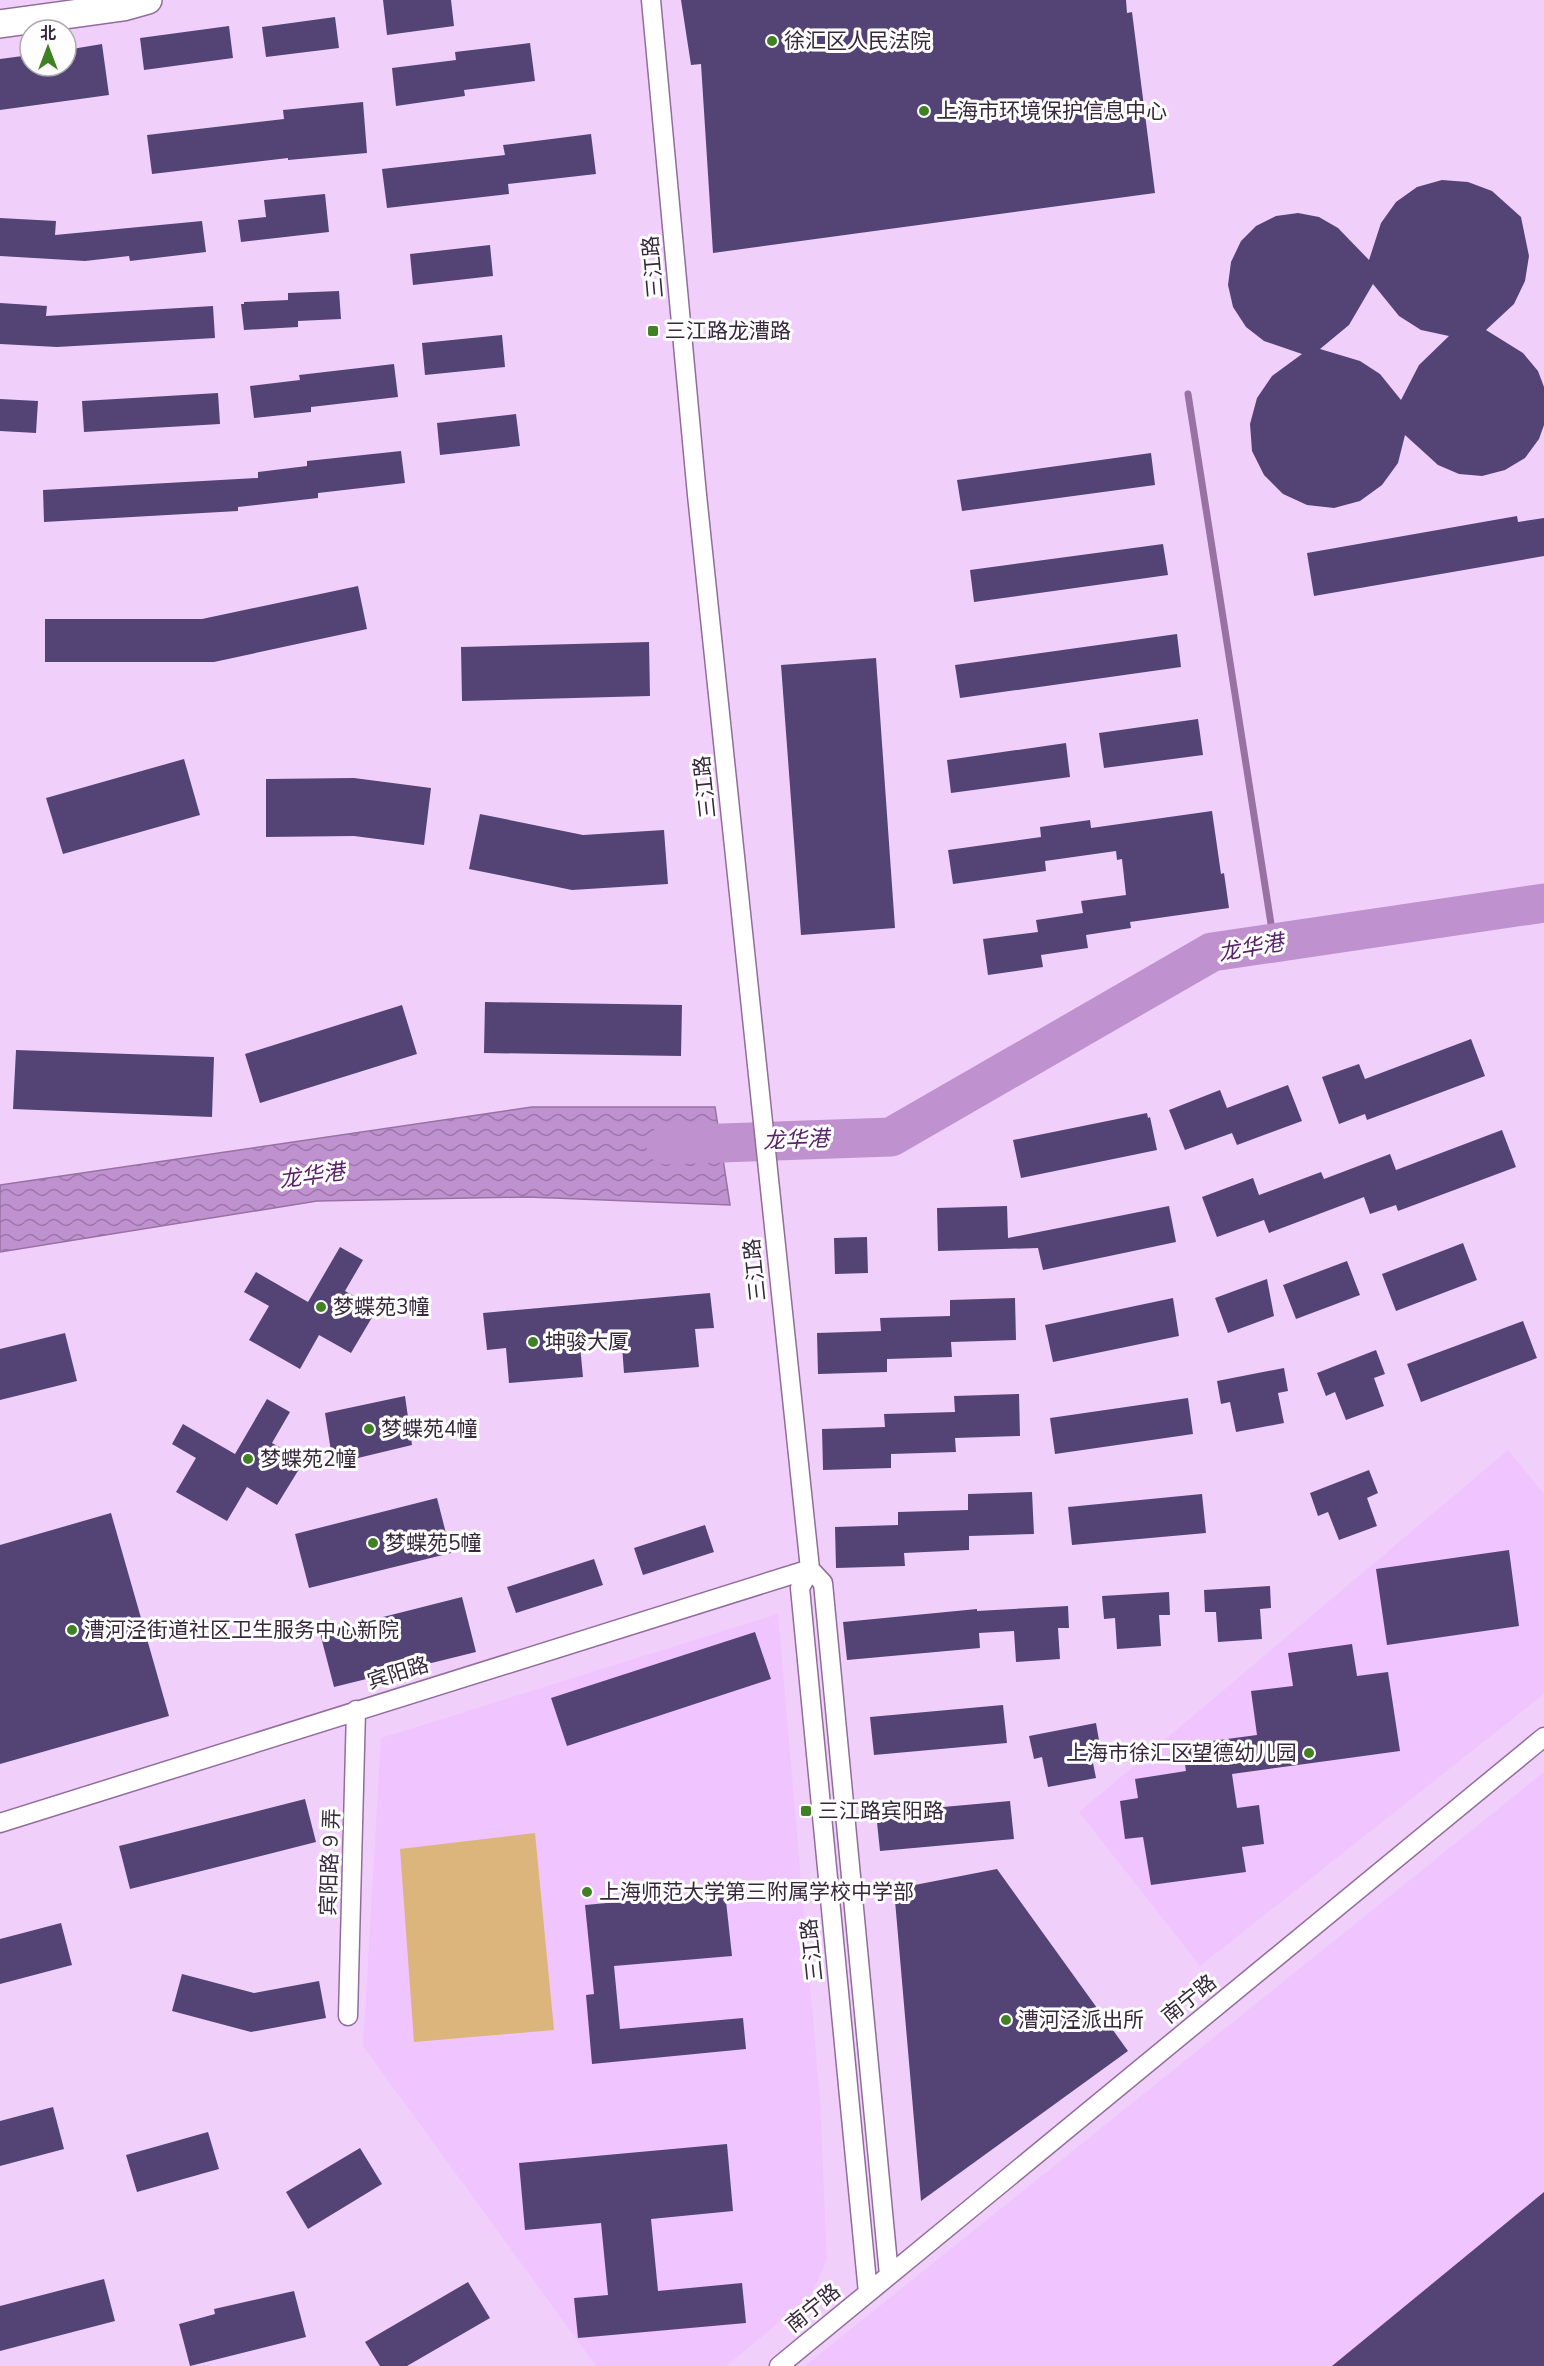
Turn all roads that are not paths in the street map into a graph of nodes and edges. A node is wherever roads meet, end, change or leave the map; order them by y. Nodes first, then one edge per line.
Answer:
1 (148, 0) edge
2 (651, 0) edge
3 (0, 24) edge
4 (810, 1569) junction
5 (356, 1710) junction
6 (1544, 1737) edge
7 (0, 1823) edge
8 (348, 2016) dead end
9 (889, 2275) junction
10 (868, 2293) junction
11 (779, 2366) edge

1 - 3 main road
2 - 4 street, 三江路
4 - 5 street, 宾阳路
4 - 9 street, 三江路
4 - 10 street, 三江路
5 - 7 street, 宾阳路
5 - 8 street, 宾阳路 9 弄
6 - 9 street, 南宁路
9 - 10 street, 南宁路
10 - 11 street, 南宁路

